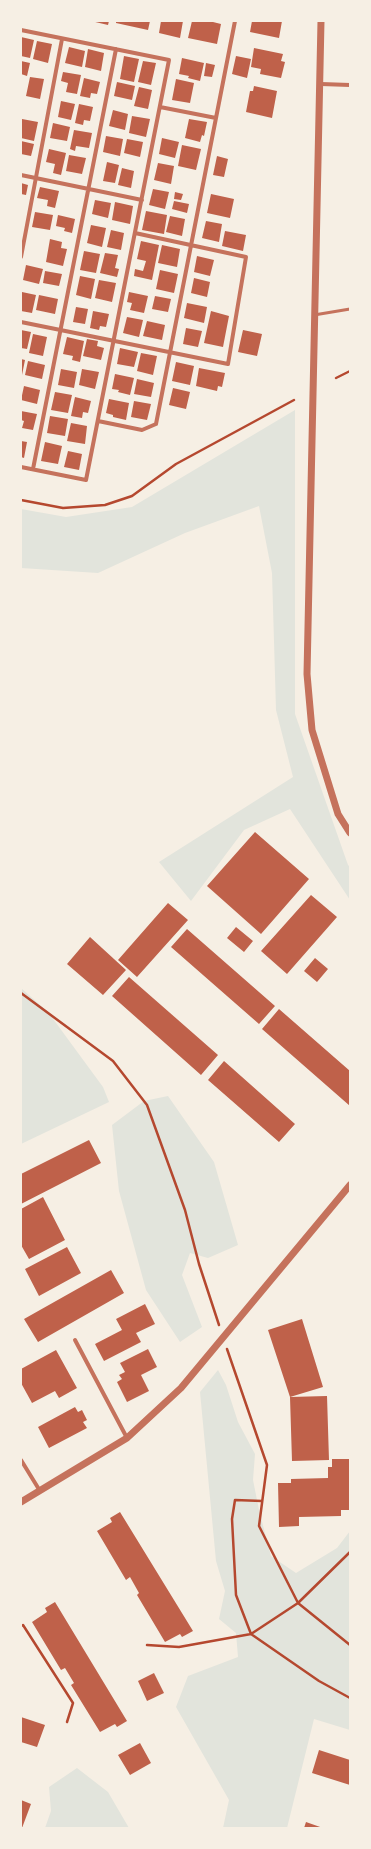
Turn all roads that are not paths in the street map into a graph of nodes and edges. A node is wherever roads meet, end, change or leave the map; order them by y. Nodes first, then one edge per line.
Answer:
1 (235, 21) edge
2 (321, 21) edge
3 (21, 30) edge
4 (62, 39) junction
5 (116, 50) junction
6 (321, 84) junction
7 (350, 85) edge
8 (160, 107) junction
9 (216, 118) junction
10 (21, 175) edge
11 (36, 178) junction
12 (89, 189) junction
13 (142, 200) junction
14 (135, 234) junction
15 (192, 246) junction
16 (21, 257) edge
17 (350, 309) edge
18 (314, 315) junction
19 (21, 322) edge
20 (61, 331) junction
21 (114, 341) junction
22 (170, 352) junction
23 (98, 421) junction
24 (21, 467) edge
25 (33, 469) junction
26 (350, 833) edge
27 (350, 1185) edge
28 (75, 1340) dead end
29 (127, 1438) junction
30 (21, 1460) edge
31 (40, 1491) junction
32 (21, 1502) edge

1 - 9 street
2 - 6 street
3 - 4 street
4 - 5 street
4 - 11 street
5 - 8 street
5 - 12 street
6 - 7 street
6 - 18 street
8 - 9 street
8 - 13 street
9 - 15 street
10 - 11 street
11 - 12 street
11 - 16 street
12 - 13 street
12 - 20 street
13 - 14 street
14 - 15 street
14 - 21 street
15 - 22 street
15 - 22 street
17 - 18 lane
18 - 26 street
19 - 20 street
20 - 21 street
20 - 25 street
21 - 22 street
21 - 23 street
22 - 23 street
23 - 25 street
24 - 25 street
27 - 29 street
28 - 29 street
29 - 31 street
30 - 31 street
31 - 32 street

